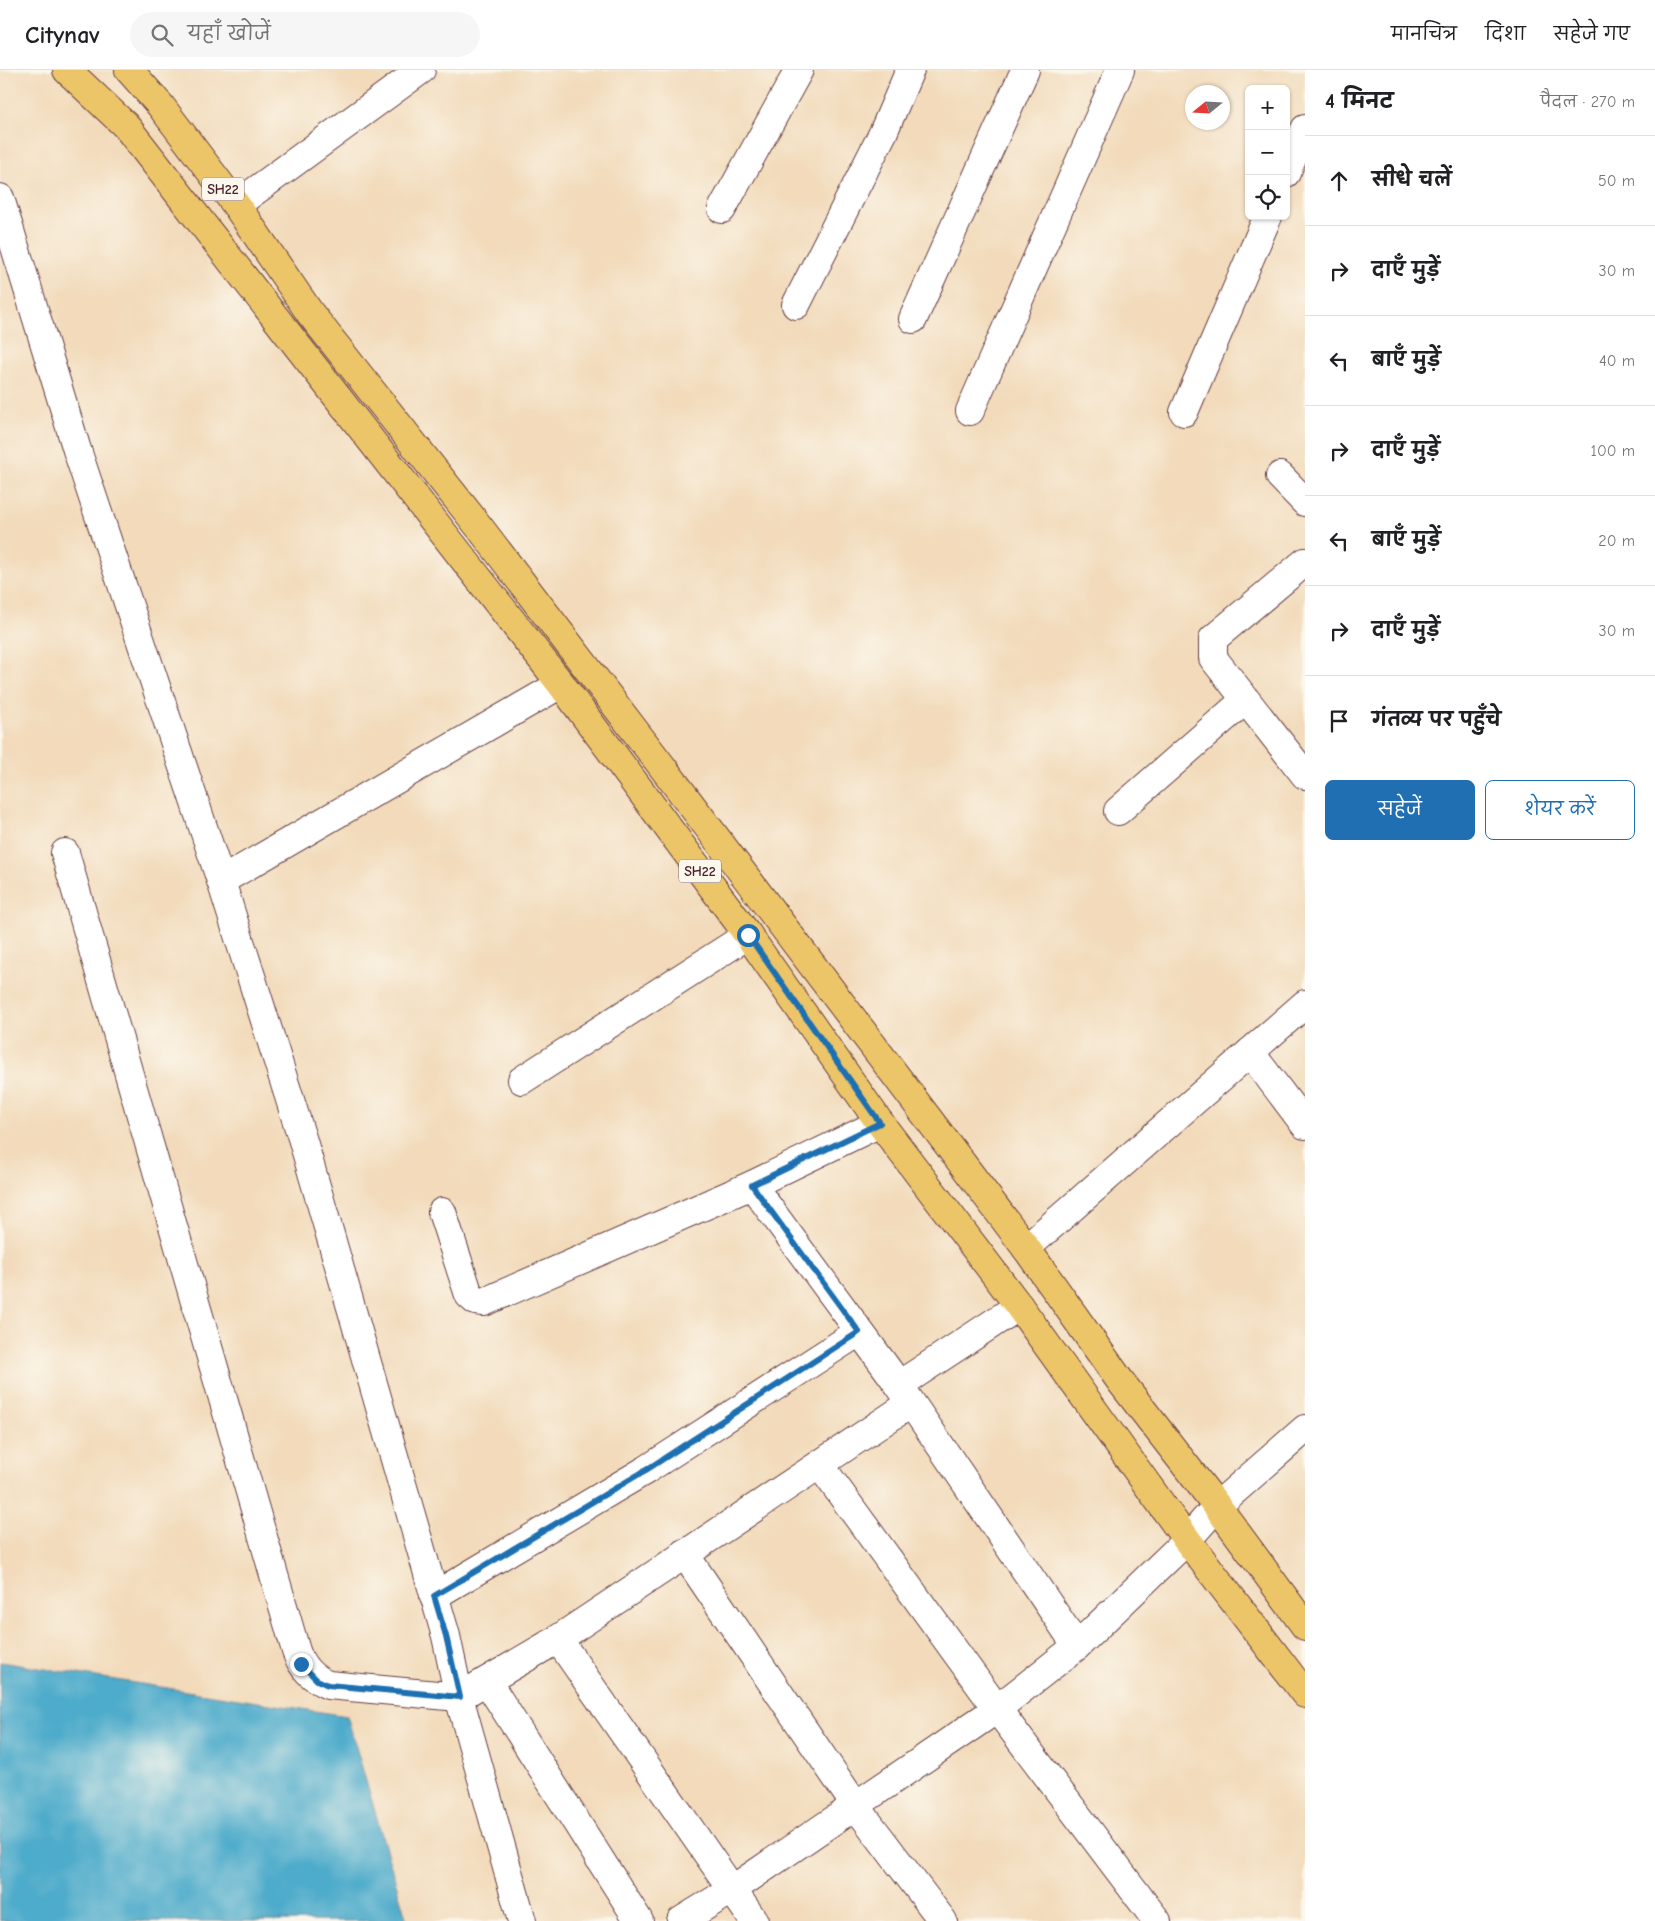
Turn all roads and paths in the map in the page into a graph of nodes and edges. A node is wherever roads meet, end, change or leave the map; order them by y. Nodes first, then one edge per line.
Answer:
1 (67, 70) edge
2 (129, 70) edge
3 (421, 70) edge
4 (799, 70) edge
5 (910, 70) edge
6 (1025, 70) edge
7 (1120, 70) edge
8 (1305, 129) edge
9 (1290, 164) edge
10 (0, 198) edge
11 (236, 205) junction
12 (722, 209) dead end
13 (1266, 220) edge
14 (796, 305) dead end
15 (913, 319) dead end
16 (970, 411) dead end
17 (1184, 412) dead end
18 (1280, 476) dead end
19 (1305, 502) edge
20 (480, 528) junction
21 (456, 548) junction
22 (1305, 562) edge
23 (561, 684) junction
24 (1245, 700) junction
25 (1305, 775) edge
26 (1118, 811) dead end
27 (65, 853) dead end
28 (221, 881) junction
29 (748, 935) junction
30 (1305, 1004) edge
31 (1250, 1052) junction
32 (522, 1080) dead end
33 (880, 1123) junction
34 (1305, 1125) edge
35 (752, 1185) junction
36 (442, 1212) dead end
37 (1026, 1248) junction
38 (1020, 1306) junction
39 (859, 1332) junction
40 (905, 1395) junction
41 (1305, 1429) edge
42 (820, 1465) junction
43 (1217, 1506) junction
44 (1186, 1540) junction
45 (684, 1553) junction
46 (434, 1596) junction
47 (1305, 1626) edge
48 (558, 1639) junction
49 (1077, 1646) junction
50 (487, 1681) junction
51 (1305, 1694) edge
52 (460, 1697) junction
53 (997, 1709) junction
54 (855, 1805) junction
55 (733, 1889) junction
56 (522, 1921) edge
57 (639, 1921) edge
58 (681, 1921) edge
59 (754, 1921) edge
60 (943, 1921) edge
61 (1157, 1921) edge

1 - 21 main road, SH22
2 - 11 main road, SH22
3 - 11 street
4 - 12 street
5 - 14 street
6 - 15 street
7 - 16 street
8 - 9 street
10 - 28 street
11 - 20 main road, SH22
13 - 17 street
18 - 19 street
20 - 21 main road
20 - 37 main road, SH22
21 - 23 main road, SH22
22 - 24 street
23 - 28 street
23 - 29 main road, SH22
24 - 25 street
24 - 26 street
27 - 52 street
28 - 46 street
29 - 32 street
29 - 33 main road, SH22
30 - 31 street
31 - 34 street
31 - 37 street
33 - 35 street
33 - 38 main road, SH22
35 - 36 street
35 - 39 street
37 - 43 main road, SH22
38 - 40 street
38 - 44 main road, SH22
39 - 40 street
39 - 46 street
40 - 42 street
40 - 49 street
41 - 43 street
42 - 45 street
42 - 53 street
43 - 44 street
43 - 47 main road, SH22
44 - 49 street
44 - 51 main road, SH22
45 - 48 street
45 - 54 street
46 - 52 street
48 - 50 street
48 - 55 street
49 - 53 street
50 - 52 street
50 - 57 street
52 - 56 street
53 - 54 street
53 - 61 street
54 - 55 street
54 - 60 street
55 - 58 street
55 - 59 street

